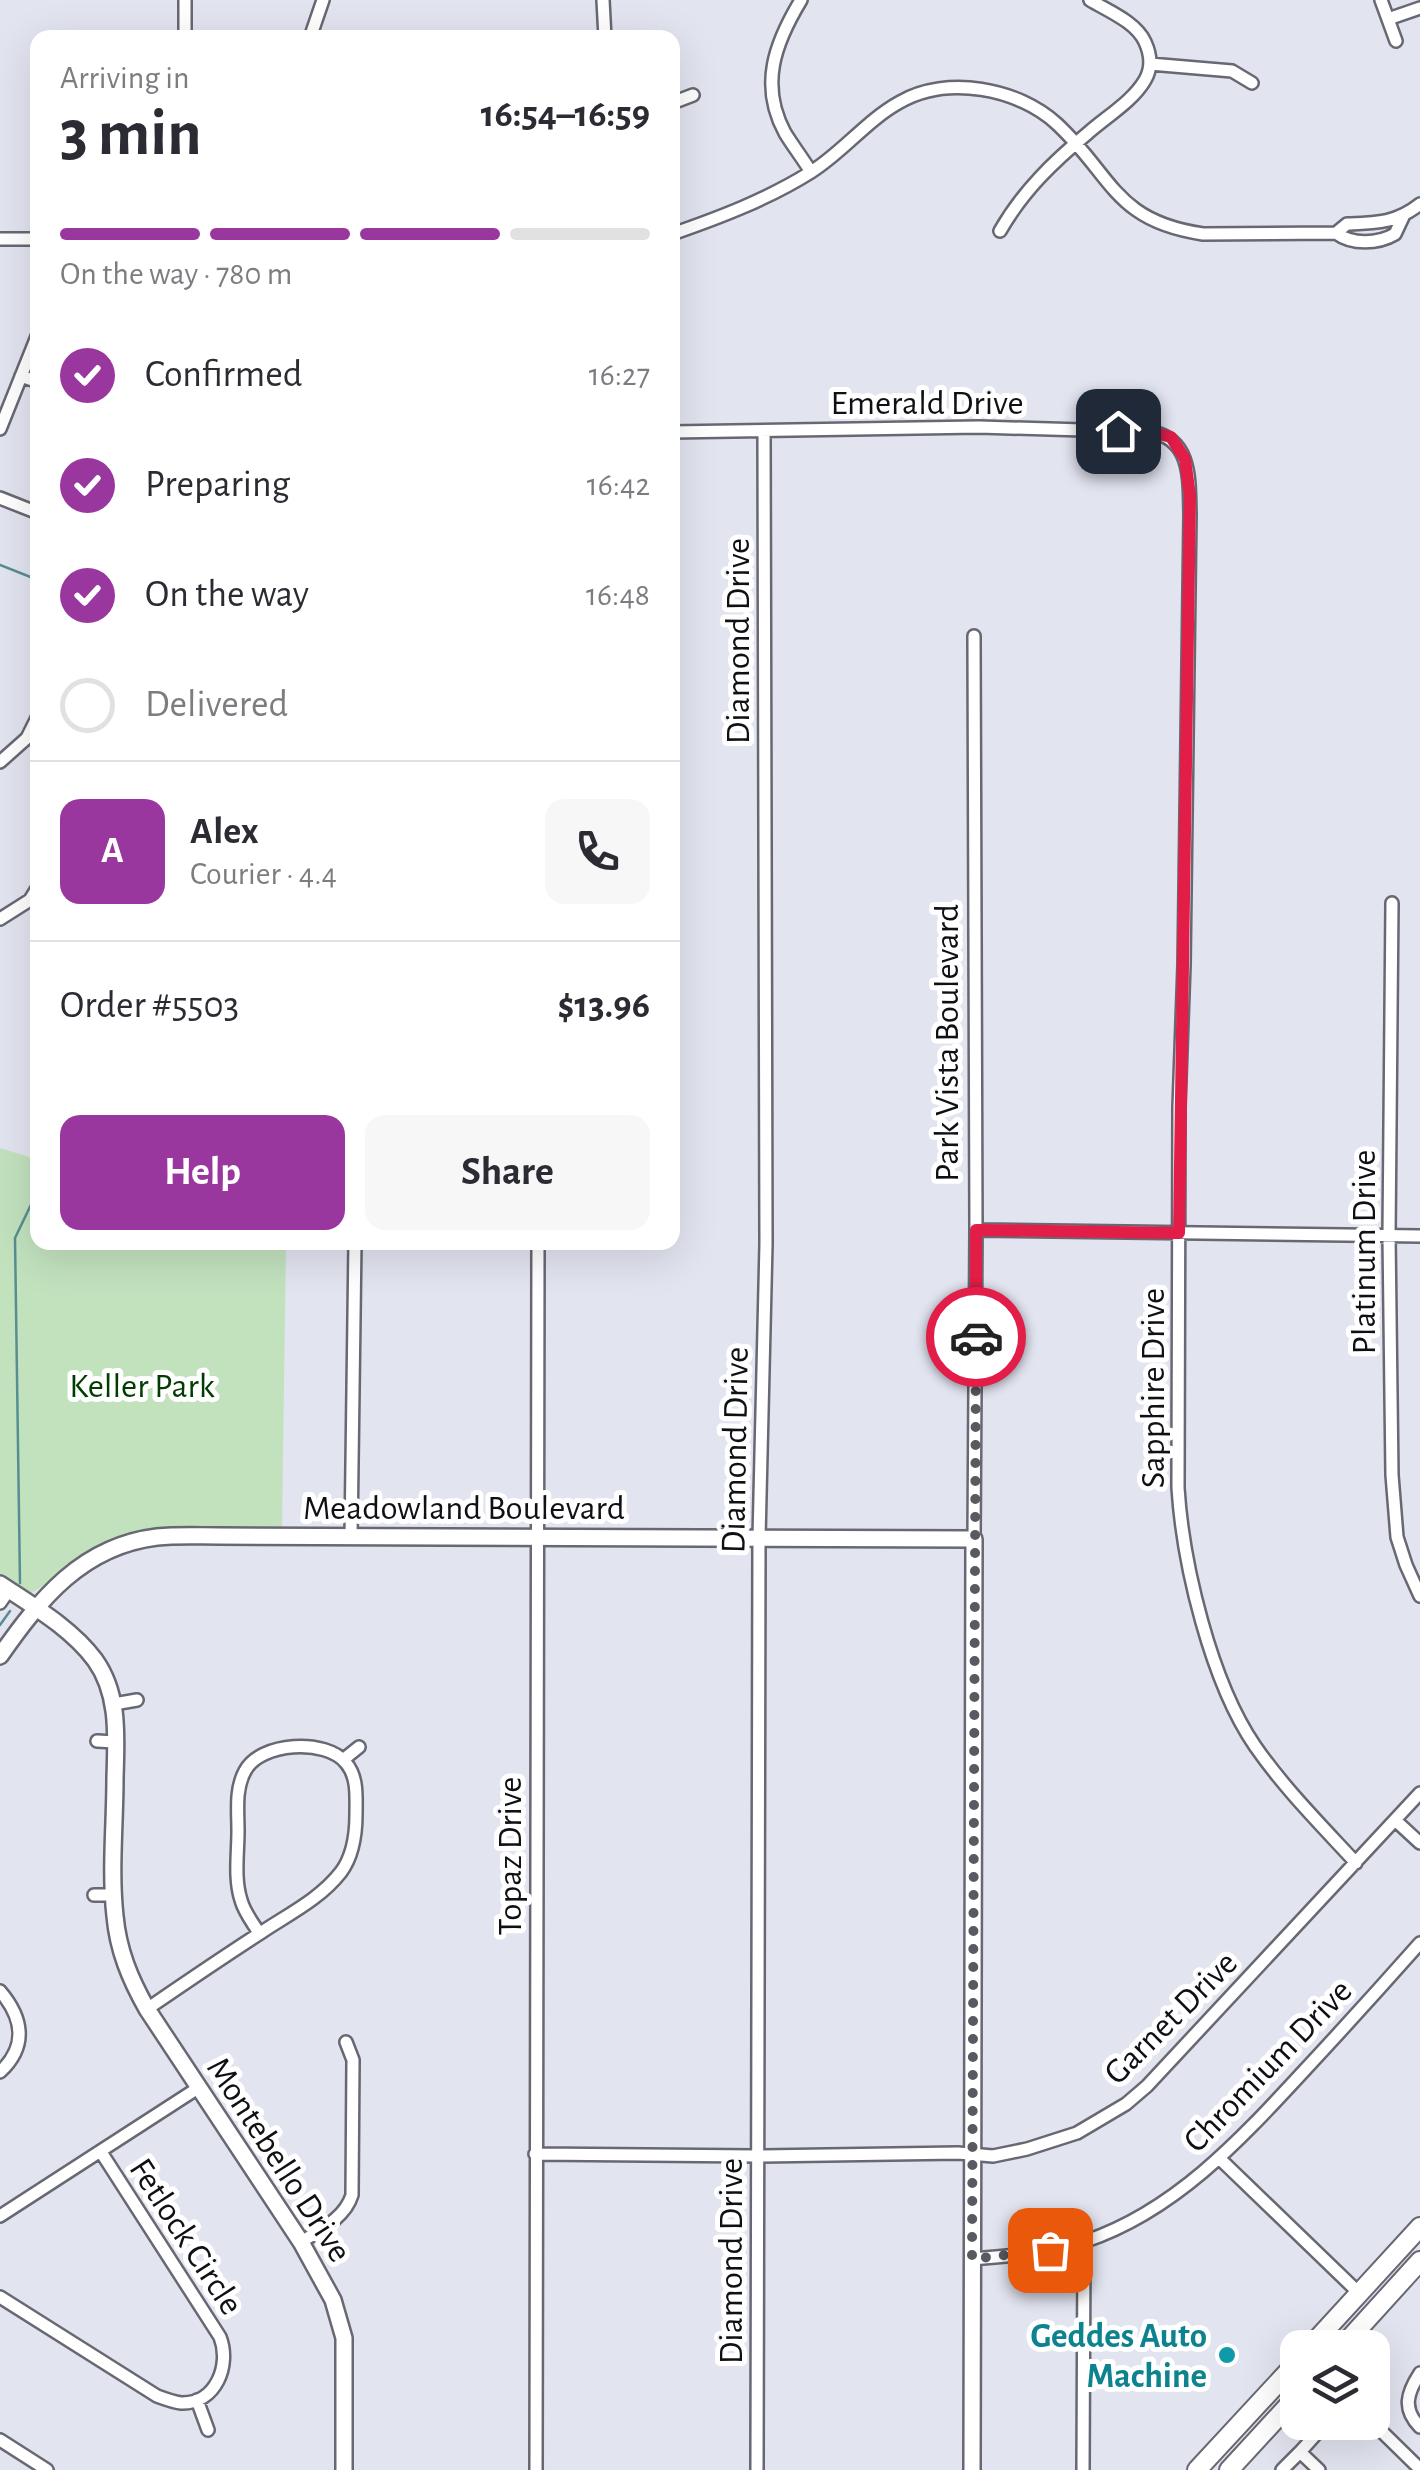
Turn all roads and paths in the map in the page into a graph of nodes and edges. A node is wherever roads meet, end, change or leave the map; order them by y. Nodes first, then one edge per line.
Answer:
1 (186, 0) edge
2 (323, 0) edge
3 (604, 0) edge
4 (801, 0) edge
5 (1090, 0) edge
6 (1382, 0) edge
7 (1420, 8) edge
8 (1388, 19) junction
9 (185, 30) edge
10 (313, 30) edge
11 (604, 30) edge
12 (1396, 41) dead end
13 (1150, 64) junction
14 (1252, 83) dead end
15 (693, 95) dead end
16 (680, 100) edge
17 (1075, 144) junction
18 (811, 172) junction
19 (1420, 204) edge
20 (680, 231) edge
21 (1000, 231) dead end
22 (0, 239) edge
23 (30, 239) edge
24 (30, 354) edge
25 (21, 376) junction
26 (30, 379) edge
27 (4, 408) edge
28 (0, 430) edge
29 (764, 431) junction
30 (680, 432) edge
31 (1178, 444) joint
32 (0, 498) edge
33 (30, 510) edge
34 (974, 636) dead end
35 (30, 740) edge
36 (0, 762) edge
37 (30, 900) edge
38 (1392, 903) dead end
39 (0, 919) edge
40 (976, 1230) junction
41 (1179, 1233) junction
42 (1389, 1236) junction
43 (1420, 1236) edge
44 (354, 1250) edge
45 (538, 1250) edge
46 (351, 1537) junction
47 (538, 1537) junction
48 (759, 1538) junction
49 (974, 1539) junction
50 (3, 1592) edge
51 (1420, 1596) edge
52 (34, 1608) junction
53 (0, 1656) edge
54 (137, 1700) dead end
55 (114, 1704) junction
56 (97, 1741) dead end
57 (116, 1742) junction
58 (359, 1747) dead end
59 (344, 1759) junction
60 (1420, 1794) edge
61 (1395, 1820) junction
62 (1420, 1843) edge
63 (1356, 1863) junction
64 (335, 1879) junction
65 (348, 1890) dead end
66 (113, 1894) junction
67 (94, 1895) dead end
68 (259, 1934) junction
69 (1420, 1942) edge
70 (0, 1990) edge
71 (147, 2009) junction
72 (346, 2042) dead end
73 (0, 2072) edge
74 (198, 2088) junction
75 (101, 2152) junction
76 (535, 2154) junction
77 (973, 2155) junction
78 (757, 2156) junction
79 (1219, 2158) junction
80 (0, 2216) edge
81 (1420, 2227) edge
82 (300, 2242) junction
83 (1084, 2242) junction
84 (972, 2259) junction
85 (1420, 2261) edge
86 (1359, 2294) junction
87 (0, 2296) edge
88 (63, 2318) dead end
89 (1326, 2330) edge
90 (1358, 2330) joint
91 (54, 2331) junction
92 (1420, 2373) edge
93 (1280, 2379) edge
94 (197, 2400) junction
95 (1280, 2414) edge
96 (1242, 2420) junction
97 (1420, 2427) edge
98 (208, 2430) dead end
99 (0, 2440) edge
100 (1311, 2440) edge
101 (1390, 2440) edge
102 (1300, 2452) junction
103 (1420, 2469) edge
104 (47, 2470) edge
105 (344, 2470) edge
106 (536, 2470) edge
107 (758, 2470) edge
108 (972, 2470) edge
109 (1083, 2470) edge
110 (1197, 2470) edge
111 (1209, 2470) edge
112 (1229, 2470) edge
113 (1282, 2470) edge
114 (1319, 2470) edge

1 - 9 street
2 - 10 street
3 - 11 street
4 - 18 street
5 - 13 street
6 - 8 street
7 - 8 street
8 - 12 street
13 - 14 street
13 - 17 street
15 - 16 street
17 - 18 street
17 - 19 street
17 - 21 street
18 - 20 street
22 - 23 street
24 - 25 street
25 - 26 street
25 - 27 street
27 - 28 street
29 - 30 street, Emerald Drive
29 - 31 street, Emerald Drive
29 - 48 street, Diamond Drive
31 - 41 street, Sapphire Drive
32 - 33 street
34 - 40 street, Park Vista Boulevard
35 - 36 street
37 - 39 street
38 - 42 street, Platinum Drive
40 - 41 street
40 - 49 street, Park Vista Boulevard
41 - 42 street
41 - 63 street, Sapphire Drive
42 - 43 street
42 - 51 street, Platinum Drive
44 - 46 street
45 - 47 street, Topaz Drive
46 - 47 street, Meadowland Boulevard
46 - 52 street, Meadowland Boulevard
47 - 48 street, Meadowland Boulevard
47 - 76 street, Topaz Drive
48 - 49 street, Meadowland Boulevard
48 - 78 street, Diamond Drive
49 - 77 street, Park Vista Boulevard
50 - 52 street, Montebello Drive
52 - 53 street, Meadowland Boulevard
52 - 55 street, Montebello Drive
54 - 55 street
55 - 57 street, Montebello Drive
56 - 57 street
57 - 66 street, Montebello Drive
58 - 59 street
59 - 64 street
59 - 68 street
60 - 61 street, Garnet Drive
61 - 62 street
61 - 63 street, Garnet Drive
63 - 77 street, Garnet Drive
64 - 65 street
64 - 68 street
66 - 67 street
66 - 71 street, Montebello Drive
68 - 71 street
69 - 79 street, Chromium Drive
70 - 73 street
71 - 74 street, Montebello Drive
72 - 82 street
74 - 75 street
74 - 82 street, Montebello Drive
75 - 80 street
75 - 94 street, Fetlock Circle
76 - 78 street, Garnet Drive
76 - 106 street, Topaz Drive
77 - 78 street, Garnet Drive
77 - 84 street, Park Vista Boulevard
78 - 107 street, Diamond Drive
79 - 83 street, Chromium Drive
79 - 86 street
81 - 86 main road
82 - 105 street, Montebello Drive
83 - 84 street, Chromium Drive
83 - 109 street
84 - 108 street, Park Vista Boulevard
85 - 90 main road
86 - 89 main road
86 - 90 main road
87 - 91 street
88 - 91 street
91 - 94 street
92 - 97 street
93 - 96 main road
94 - 98 street
95 - 112 main road
96 - 110 main road
96 - 111 main road
99 - 104 street
100 - 102 street
101 - 103 street
102 - 113 street
102 - 114 street

